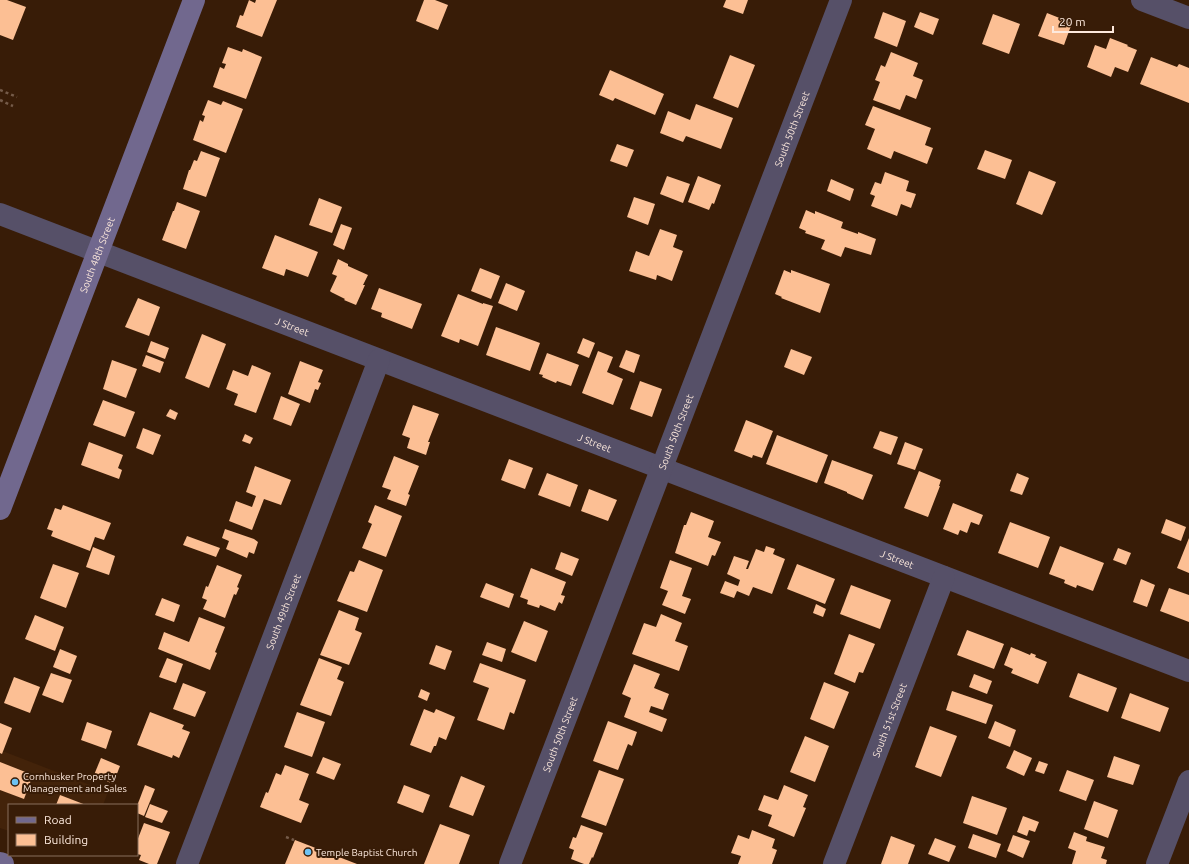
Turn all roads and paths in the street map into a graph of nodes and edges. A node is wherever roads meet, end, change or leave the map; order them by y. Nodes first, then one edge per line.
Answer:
1 (194, 0) edge
2 (841, 0) edge
3 (1142, 0) edge
4 (1189, 18) edge
5 (0, 90) edge
6 (17, 96) dead end
7 (0, 100) edge
8 (13, 106) dead end
9 (0, 214) edge
10 (98, 251) junction
11 (379, 360) junction
12 (662, 468) junction
13 (0, 509) edge
14 (944, 577) junction
15 (1189, 672) edge
16 (1189, 781) edge
17 (286, 837) dead end
18 (294, 840) dead end
19 (0, 863) edge
20 (3, 864) edge
21 (187, 864) edge
22 (510, 864) edge
23 (834, 864) edge
24 (1157, 864) edge

1 - 10 main road, South 48th Street
2 - 12 street, South 50th Street
3 - 4 street
5 - 6 path
7 - 8 path
9 - 10 street, J Street
10 - 11 street, J Street
10 - 13 main road, South 48th Street
11 - 12 street, J Street
11 - 21 street, South 49th Street
12 - 14 street, J Street
12 - 22 street, South 50th Street
14 - 15 street, J Street
14 - 23 street, South 51st Street
16 - 24 street
17 - 18 path
19 - 20 main road

